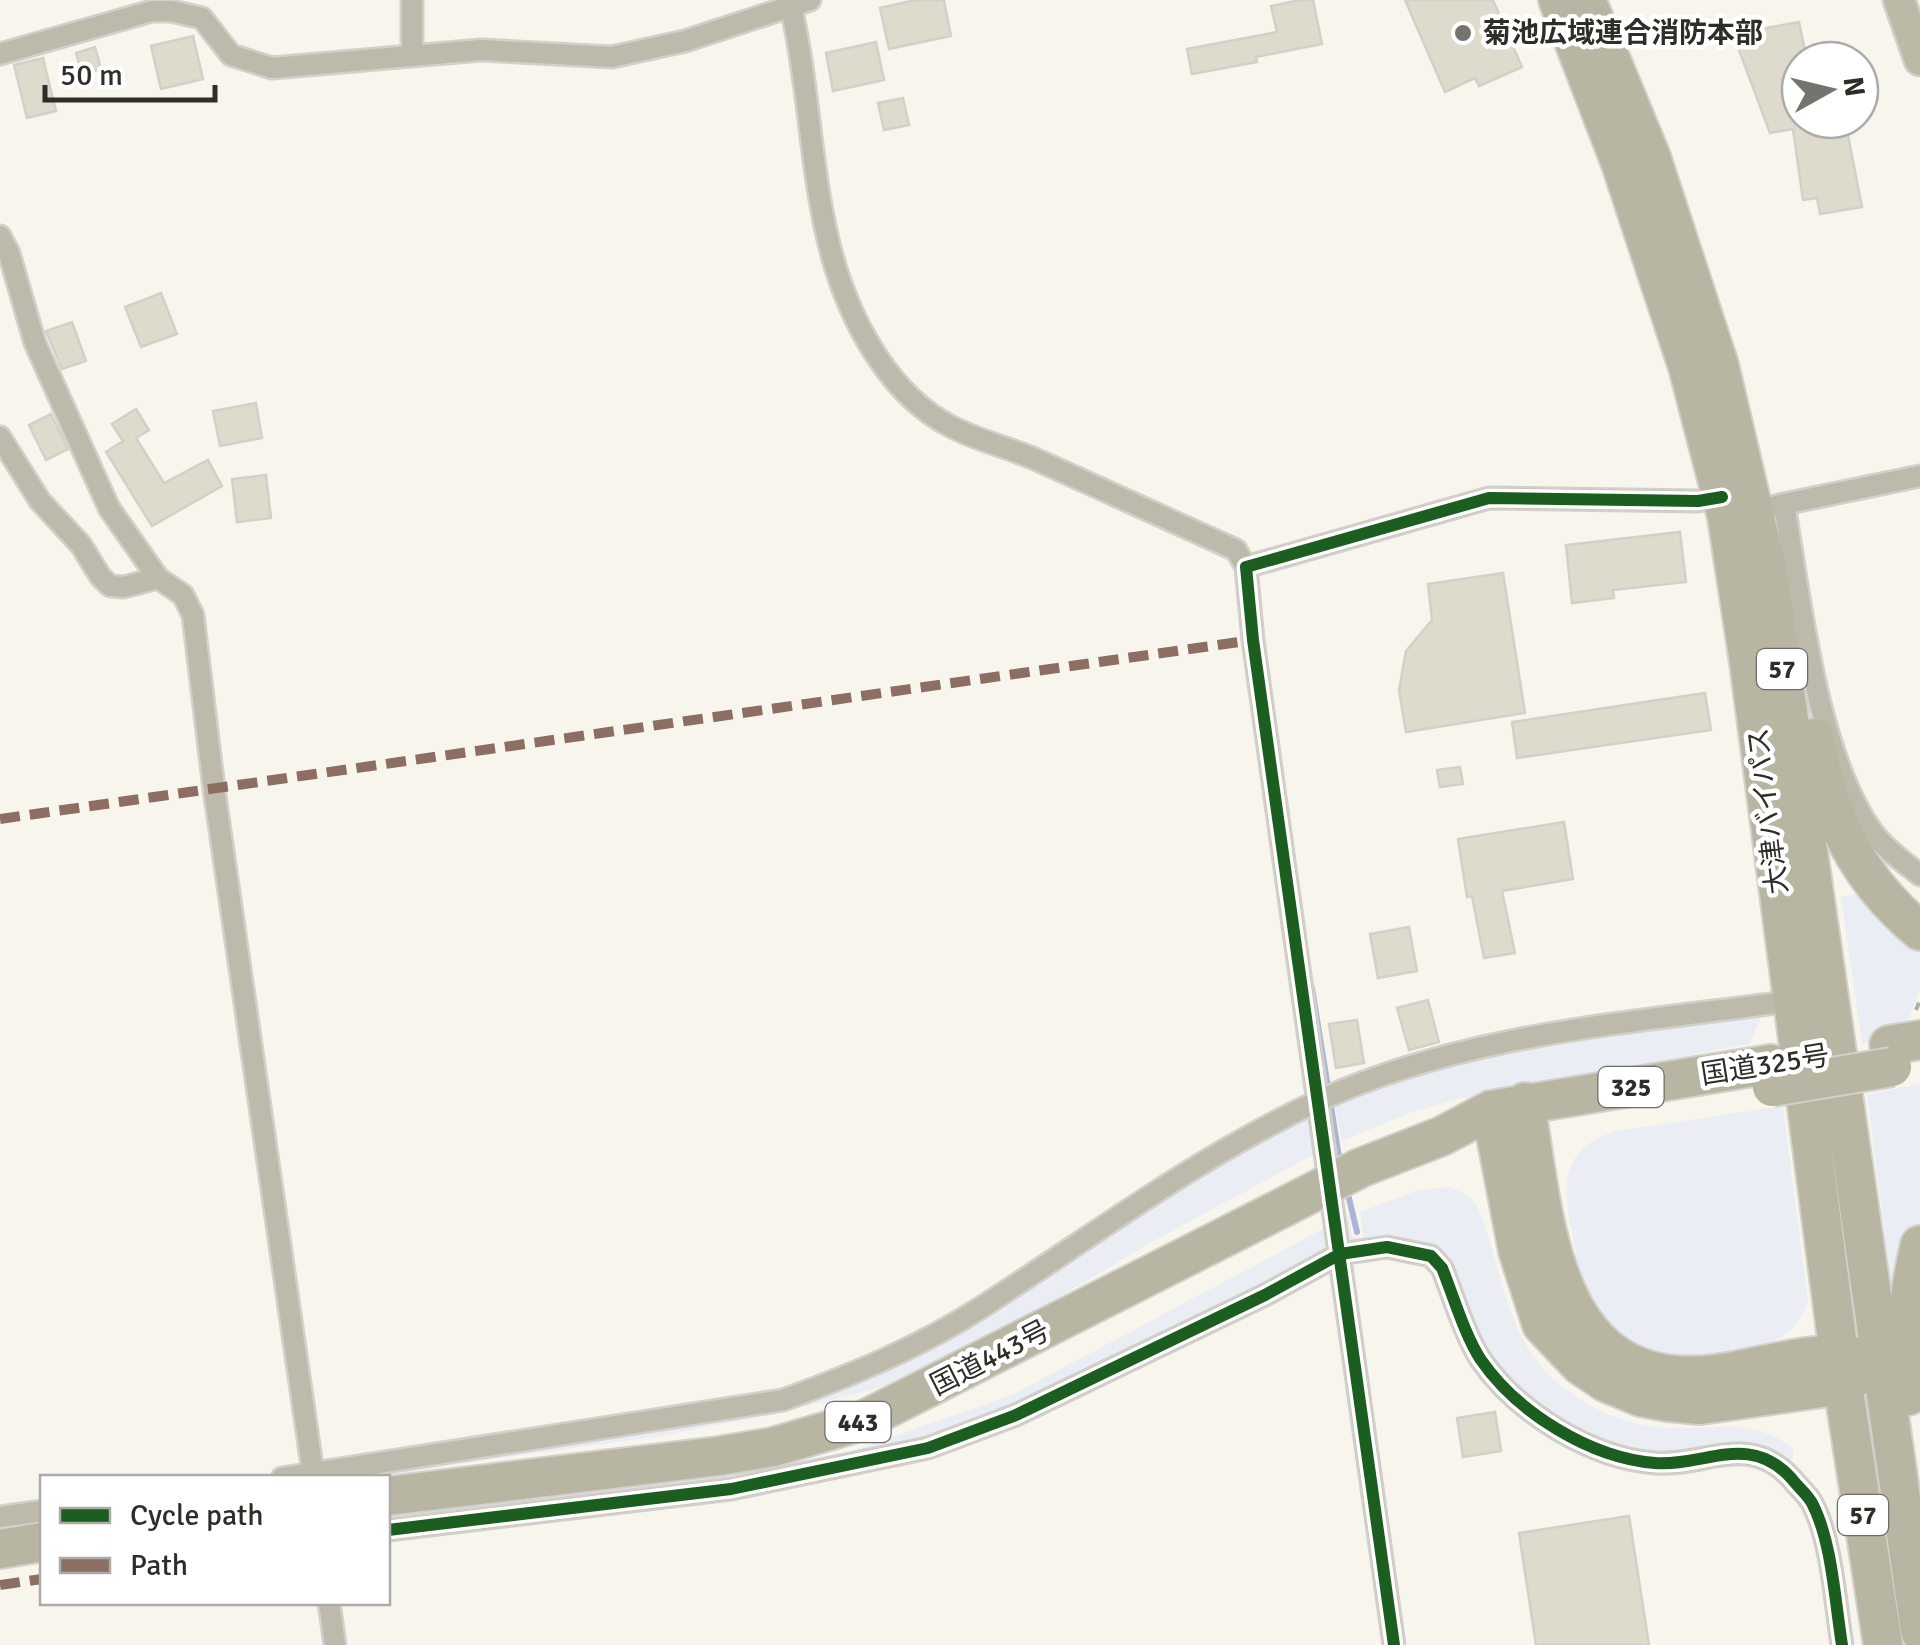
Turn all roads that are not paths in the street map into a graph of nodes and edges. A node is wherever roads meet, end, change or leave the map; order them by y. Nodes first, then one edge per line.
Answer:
1 (412, 0) edge
2 (1558, 0) edge
3 (1586, 0) edge
4 (1899, 0) edge
5 (800, 4) edge
6 (0, 54) edge
7 (412, 55) junction
8 (1920, 60) edge
9 (0, 236) edge
10 (0, 436) edge
11 (1920, 476) edge
12 (1747, 507) junction
13 (1246, 567) junction
14 (1768, 574) junction
15 (158, 578) junction
16 (1920, 875) edge
17 (1920, 931) edge
18 (1791, 1001) junction
19 (1905, 1054) edge
20 (1318, 1101) junction
21 (1510, 1119) junction
22 (1920, 1245) edge
23 (1340, 1254) junction
24 (1882, 1362) junction
25 (1841, 1368) junction
26 (314, 1473) junction
27 (301, 1475) edge
28 (390, 1496) edge
29 (40, 1511) edge
30 (1920, 1514) edge
31 (0, 1517) edge
32 (390, 1530) edge
33 (40, 1542) edge
34 (0, 1548) edge
35 (329, 1605) edge
36 (1920, 1631) edge
37 (335, 1645) edge
38 (1394, 1645) edge
39 (1842, 1645) edge
40 (1883, 1645) edge

1 - 7 street
2 - 12 highway, 大津バイパス / 57
3 - 12 highway, 大津バイパス / 57
4 - 8 street
5 - 7 street
5 - 13 street
6 - 7 street
9 - 15 street
10 - 15 street
11 - 12 street
12 - 13 street
12 - 14 highway, 大津バイパス / 57
12 - 16 street
12 - 18 highway, 大津バイパス / 57
13 - 20 street
14 - 17 highway, 57
14 - 24 highway, 大津バイパス / 57
15 - 26 street
18 - 20 street
18 - 25 highway, 大津バイパス / 57
19 - 21 highway, 国道325号 / 325
20 - 23 street
20 - 26 street
21 - 25 highway
21 - 28 highway, 国道443号 / 443, bridge
22 - 30 highway
23 - 32 street
23 - 38 street
23 - 39 street
24 - 25 highway
24 - 36 highway, 大津バイパス / 57
25 - 40 highway, 大津バイパス / 57
26 - 27 street
29 - 31 street
33 - 34 highway
35 - 37 street

